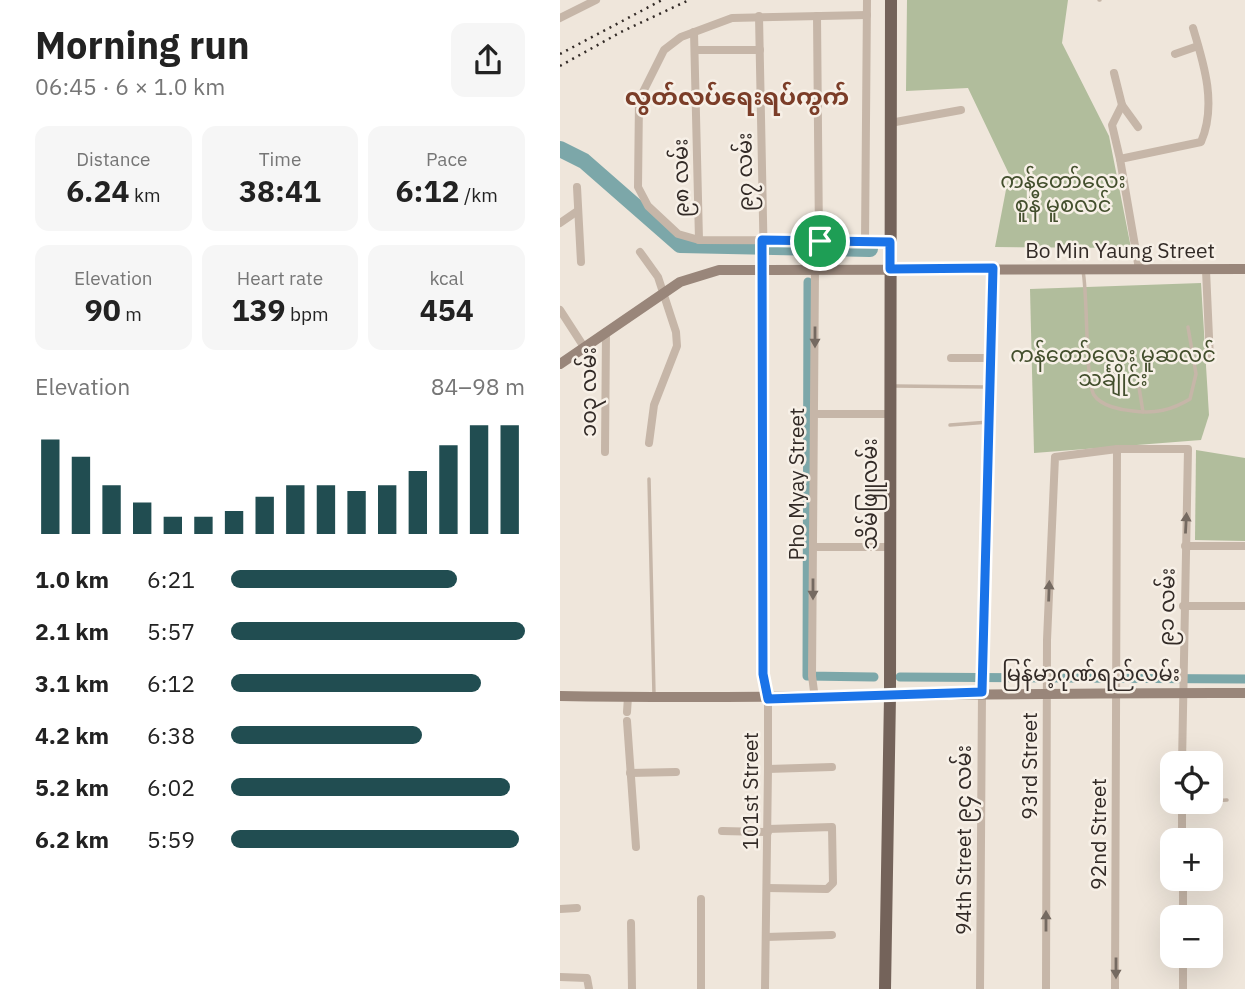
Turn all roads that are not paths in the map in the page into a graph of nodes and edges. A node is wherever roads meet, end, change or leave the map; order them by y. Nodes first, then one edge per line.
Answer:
1 (596, 0) edge
2 (867, 0) edge
3 (891, 0) edge
4 (867, 15) junction
5 (760, 16) junction
6 (817, 16) junction
7 (560, 18) edge
8 (1192, 28) dead end
9 (694, 32) junction
10 (1198, 46) junction
11 (695, 50) junction
12 (760, 50) junction
13 (1175, 54) dead end
14 (1114, 73) dead end
15 (1122, 105) junction
16 (961, 110) dead end
17 (890, 123) junction
18 (1138, 127) dead end
19 (1121, 159) junction
20 (577, 187) dead end
21 (576, 212) junction
22 (560, 223) edge
23 (699, 240) junction
24 (820, 241) junction
25 (865, 241) junction
26 (762, 242) junction
27 (890, 242) junction
28 (640, 252) dead end
29 (763, 257) joint
30 (581, 262) dead end
31 (993, 268) junction
32 (764, 269) junction
33 (815, 269) junction
34 (890, 269) junction
35 (1083, 269) junction
36 (1139, 269) junction
37 (1245, 269) edge
38 (1206, 270) junction
39 (664, 293) junction
40 (560, 310) edge
41 (1188, 327) dead end
42 (606, 332) junction
43 (584, 347) junction
44 (951, 358) dead end
45 (991, 358) junction
46 (1210, 360) dead end
47 (560, 364) edge
48 (1138, 381) dead end
49 (889, 386) junction
50 (990, 387) junction
51 (1143, 412) junction
52 (814, 414) junction
53 (889, 414) junction
54 (989, 422) junction
55 (950, 425) dead end
56 (649, 443) dead end
57 (1117, 449) junction
58 (605, 452) dead end
59 (649, 479) dead end
60 (1185, 546) junction
61 (1245, 546) edge
62 (813, 547) junction
63 (888, 547) junction
64 (1183, 606) junction
65 (1245, 606) edge
66 (982, 692) junction
67 (1047, 692) junction
68 (1182, 692) junction
69 (1245, 693) edge
70 (560, 696) edge
71 (890, 696) junction
72 (628, 697) junction
73 (654, 698) junction
74 (1116, 698) junction
75 (768, 699) junction
76 (815, 699) junction
77 (1182, 751) edge
78 (832, 767) dead end
79 (768, 769) junction
80 (676, 772) dead end
81 (630, 773) junction
82 (1223, 800) edge
83 (1227, 800) dead end
84 (768, 830) junction
85 (722, 831) dead end
86 (636, 847) dead end
87 (767, 888) junction
88 (701, 899) dead end
89 (577, 908) dead end
90 (560, 909) edge
91 (631, 923) dead end
92 (832, 935) dead end
93 (766, 937) junction
94 (1183, 968) edge
95 (560, 976) edge
96 (589, 989) edge
97 (632, 989) edge
98 (701, 989) edge
99 (765, 989) edge
100 (885, 989) edge
101 (980, 989) edge
102 (1046, 989) edge
103 (1115, 989) edge
104 (1183, 989) edge

1 - 7 street
2 - 4 street
3 - 17 main road, သိမ်ဖြူလမ်း
4 - 6 street
4 - 25 street
5 - 6 street
5 - 9 street
5 - 12 street, ၉၇ လမ်း
6 - 24 street
8 - 10 street
9 - 11 street, ၉၈ လမ်း
9 - 23 street
10 - 13 street
10 - 19 street
11 - 12 street
11 - 23 street, ၉၈ လမ်း
12 - 26 street, ၉၇ လမ်း
14 - 15 street
15 - 18 street
15 - 19 street
16 - 17 street
17 - 27 main road, သိမ်ဖြူလမ်း
19 - 36 street
20 - 21 street
21 - 22 street
21 - 30 street
23 - 26 street
24 - 25 street
24 - 26 street
25 - 27 street
26 - 29 street, ၉၇ လမ်း
27 - 34 main road, သိမ်ဖြူလမ်း
28 - 39 street
29 - 32 street, 101st Street
31 - 34 main road, Bo Min Yaung Street
31 - 35 main road, Bo Min Yaung Street
31 - 45 street, 94th Street ၉၄ လမ်း
32 - 33 main road, Bo Min Yaung Street
32 - 39 main road, Bo Min Yaung Street
32 - 75 street, 101st Street
33 - 34 main road, Bo Min Yaung Street
33 -> 52 street, Pho Myay Street
34 - 49 main road, သိမ်ဖြူလမ်း
35 - 36 main road, Bo Min Yaung Street
35 - 51 lane
36 - 38 main road, Bo Min Yaung Street
37 - 38 main road, Bo Min Yaung Street
38 - 46 street
39 - 42 main road, Bo Min Yaung Street
39 - 56 street
40 - 43 street
41 - 51 lane
42 - 43 main road, Bo Min Yaung Street
42 - 58 street, ၁၀၃ လမ်း
43 - 47 main road, Bo Min Yaung Street
44 - 45 street
45 - 50 street, 94th Street ၉၄ လမ်း
48 - 51 lane
49 - 50 lane
49 - 53 main road, သိမ်ဖြူလမ်း
50 - 54 street, 94th Street ၉၄ လမ်း
52 - 53 street
52 - 62 street, Pho Myay Street
53 - 63 main road, သိမ်ဖြူလမ်း
54 - 55 lane
54 - 66 street, 94th Street ၉၄ လမ်း
60 -> 57 street, ၉၁ လမ်း
67 -> 57 street, 93rd Street
57 - 74 street, 92nd Street
59 - 73 lane
60 - 61 street
60 - 64 street, ၉၁ လမ်း
62 - 63 street
62 -> 76 street, Pho Myay Street
63 - 71 main road, သိမ်ဖြူလမ်း
64 - 65 street
64 - 68 street, ၉၁ လမ်း
66 - 67 main road, မြန်မာ့ဂုဏ်ရည်လမ်း
66 - 71 main road, မြန်မာ့ဂုဏ်ရည်လမ်း
66 - 101 street, 94th Street ၉၄ လမ်း
67 - 74 main road, မြန်မာ့ဂုဏ်ရည်လမ်း
102 -> 67 street, 93rd Street
68 - 69 main road, မြန်မာ့ဂုဏ်ရည်လမ်း
68 - 74 main road, မြန်မာ့ဂုဏ်ရည်လမ်း
68 - 77 street, ၉၁ လမ်း
70 - 72 main road, မြန်မာ့ဂုဏ်ရည်လမ်း
71 - 76 main road, မြန်မာ့ဂုဏ်ရည်လမ်း
71 - 100 main road, သိမ်ဖြူလမ်း
72 - 73 main road, မြန်မာ့ဂုဏ်ရည်လမ်း
72 - 81 street
73 - 75 main road, မြန်မာ့ဂုဏ်ရည်လမ်း
74 -> 103 street, 92nd Street
75 - 76 main road, မြန်မာ့ဂုဏ်ရည်လမ်း
75 - 79 street, 101st Street
78 - 79 street
79 - 84 street, 101st Street
80 - 81 street
81 - 86 street
82 - 83 lane
84 - 85 street
84 - 87 street, 101st Street
84 - 87 street
87 - 93 street, 101st Street
88 - 98 street
89 - 90 street
91 - 97 street
92 - 93 street
93 - 99 street, 101st Street
94 - 104 street
95 - 96 street

